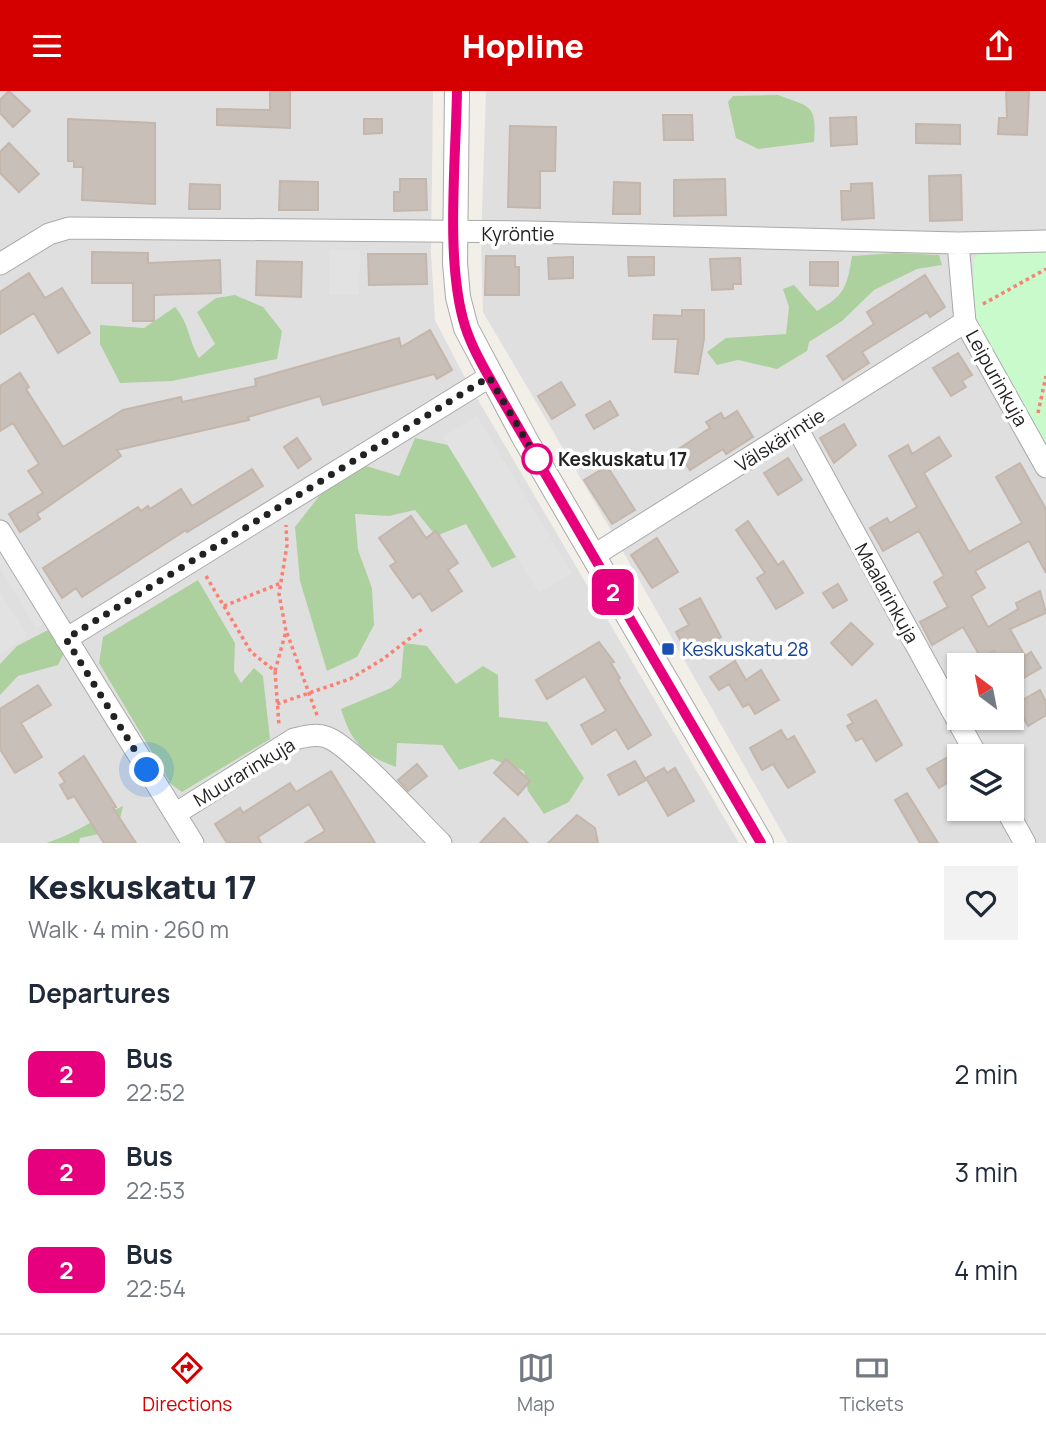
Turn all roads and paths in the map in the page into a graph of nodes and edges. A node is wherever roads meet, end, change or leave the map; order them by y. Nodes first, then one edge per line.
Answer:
1 (457, 91) edge
2 (455, 232) junction
3 (1046, 241) edge
4 (958, 243) junction
5 (0, 264) edge
6 (1046, 269) edge
7 (965, 316) junction
8 (1046, 376) edge
9 (489, 377) junction
10 (798, 430) junction
11 (1032, 442) junction
12 (1046, 467) edge
13 (284, 504) junction
14 (0, 531) edge
15 (593, 556) junction
16 (196, 559) junction
17 (281, 583) junction
18 (224, 606) junction
19 (422, 629) dead end
20 (286, 631) junction
21 (66, 639) junction
22 (275, 671) junction
23 (308, 693) junction
24 (277, 704) junction
25 (326, 737) junction
26 (970, 744) edge
27 (280, 748) junction
28 (175, 814) junction
29 (1013, 821) edge
30 (193, 843) edge
31 (441, 843) edge
32 (761, 843) edge
33 (1025, 843) edge

1 - 2 street
2 - 4 street, Kyröntie
2 - 5 street, Kyröntie
2 - 9 street
3 - 4 street, Kyröntie
4 - 7 street, Leipurinkuja
6 - 7 path
7 - 10 street, Välskärintie
7 - 11 street, Leipurinkuja
8 - 11 path
9 - 13 street
9 - 15 street
10 - 15 street, Välskärintie
10 - 26 street, Maalarinkuja
11 - 12 street, Leipurinkuja
13 - 16 street
13 - 17 path
14 - 21 street
15 - 32 street
16 - 18 path
16 - 21 street
17 - 18 path
17 - 20 path
18 - 22 path
19 - 23 path
20 - 22 path
20 - 23 path
21 - 28 street
22 - 24 path
23 - 24 path
23 - 25 path
24 - 27 path
25 - 27 street, Muurarinkuja
25 - 31 street
27 - 28 street, Muurarinkuja
28 - 30 street
29 - 33 street

